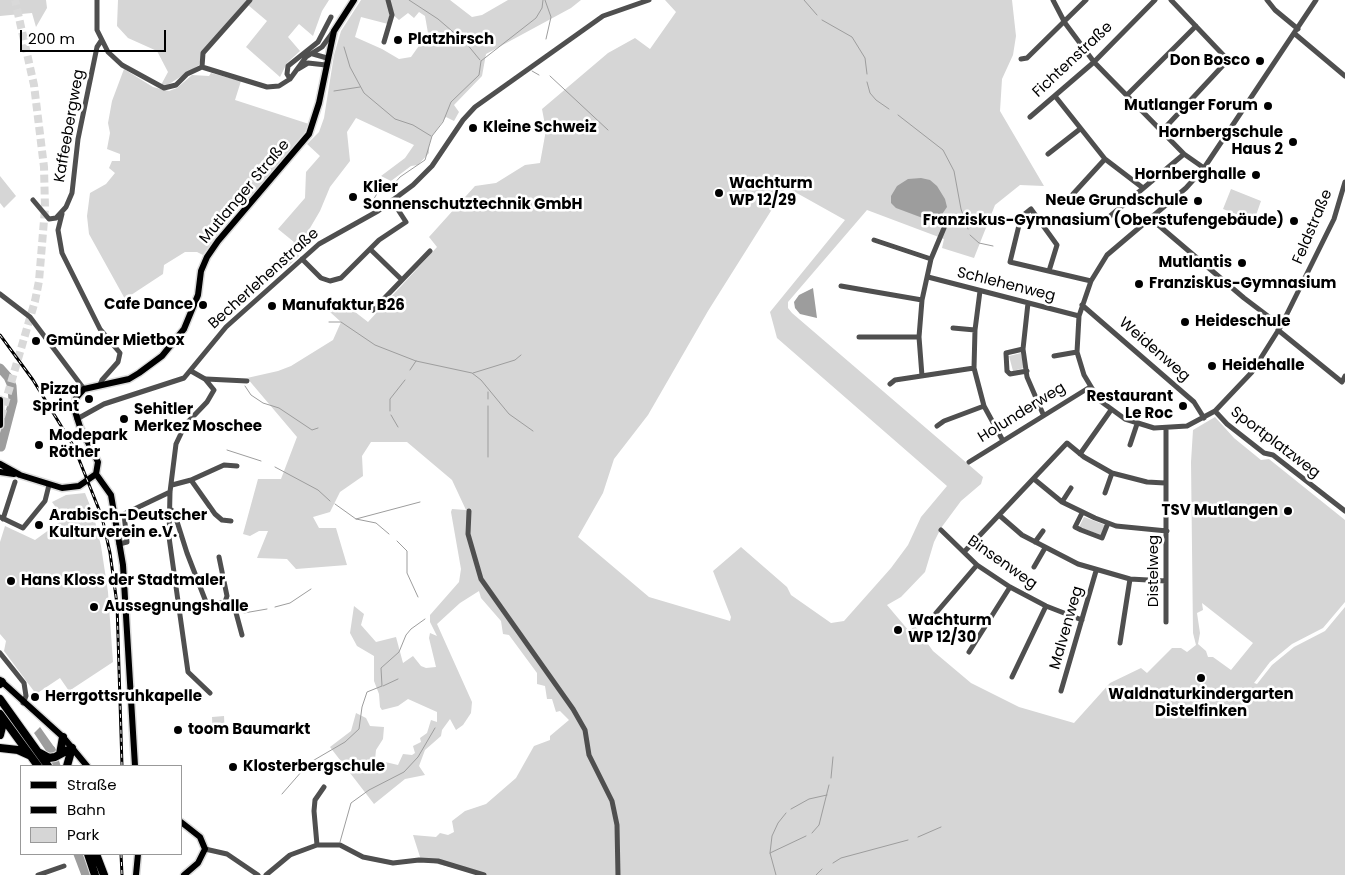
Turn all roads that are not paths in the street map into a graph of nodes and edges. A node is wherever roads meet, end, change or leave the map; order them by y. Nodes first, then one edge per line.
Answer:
1 (97, 0) edge
2 (250, 0) edge
3 (354, 0) edge
4 (388, 0) edge
5 (648, 0) edge
6 (1053, 0) edge
7 (1086, 0) edge
8 (1154, 0) edge
9 (1171, 0) edge
10 (1267, 0) edge
11 (1316, 0) edge
12 (331, 17) dead end
13 (1065, 23) junction
14 (1196, 26) junction
15 (334, 31) junction
16 (1296, 31) junction
17 (101, 41) junction
18 (384, 42) dead end
19 (311, 54) junction
20 (1021, 59) dead end
21 (326, 61) junction
22 (1094, 62) junction
23 (202, 67) junction
24 (296, 71) junction
25 (1345, 76) edge
26 (290, 79) junction
27 (1127, 95) junction
28 (1055, 96) junction
29 (1030, 117) dead end
30 (1080, 129) junction
31 (1162, 131) junction
32 (1048, 154) dead end
33 (1184, 154) junction
34 (1105, 159) junction
35 (1204, 168) junction
36 (1345, 182) edge
37 (1143, 188) junction
38 (1074, 194) dead end
39 (33, 200) dead end
40 (393, 202) junction
41 (62, 214) junction
42 (1109, 217) dead end
43 (1150, 218) junction
44 (944, 228) dead end
45 (874, 240) dead end
46 (370, 249) junction
47 (430, 251) dead end
48 (302, 259) junction
49 (932, 259) junction
50 (1049, 271) junction
51 (928, 277) junction
52 (402, 280) junction
53 (1091, 281) junction
54 (841, 286) dead end
55 (980, 292) junction
56 (0, 294) edge
57 (922, 300) junction
58 (1028, 303) junction
59 (1082, 305) junction
60 (373, 310) dead end
61 (1079, 316) junction
62 (953, 328) dead end
63 (1280, 328) junction
64 (975, 330) junction
65 (858, 337) dead end
66 (918, 338) junction
67 (1023, 349) junction
68 (1077, 352) junction
69 (1054, 356) dead end
70 (974, 368) junction
71 (190, 371) junction
72 (1027, 371) junction
73 (922, 376) junction
74 (1345, 376) edge
75 (205, 380) junction
76 (247, 381) dead end
77 (890, 384) dead end
78 (100, 385) junction
79 (1090, 387) junction
80 (84, 389) junction
81 (0, 402) edge
82 (984, 406) junction
83 (1111, 410) junction
84 (1215, 411) junction
85 (1043, 414) junction
86 (1204, 418) junction
87 (78, 419) junction
88 (1137, 424) junction
89 (0, 425) edge
90 (937, 426) dead end
91 (1166, 429) junction
92 (1002, 439) junction
93 (1130, 445) dead end
94 (1080, 454) junction
95 (969, 462) dead end
96 (0, 464) edge
97 (237, 466) dead end
98 (0, 472) edge
99 (1112, 473) junction
100 (96, 474) junction
101 (20, 475) junction
102 (1034, 479) junction
103 (191, 480) junction
104 (15, 482) dead end
105 (1165, 482) junction
106 (49, 485) junction
107 (172, 485) junction
108 (1071, 488) dead end
109 (170, 492) junction
110 (1105, 493) dead end
111 (1062, 502) junction
112 (170, 509) junction
113 (469, 511) dead end
114 (1345, 511) edge
115 (1082, 513) junction
116 (999, 515) junction
117 (1, 518) edge
118 (232, 521) dead end
119 (1108, 523) junction
120 (942, 530) dead end
121 (1043, 531) dead end
122 (1166, 531) junction
123 (1035, 542) junction
124 (119, 544) junction
125 (1045, 548) junction
126 (964, 552) junction
127 (219, 557) dead end
128 (977, 565) junction
129 (1034, 567) dead end
130 (1096, 571) junction
131 (1130, 579) junction
132 (1166, 581) junction
133 (1010, 588) junction
134 (225, 602) junction
135 (1046, 606) junction
136 (936, 614) dead end
137 (1082, 620) junction
138 (1166, 622) dead end
139 (242, 635) dead end
140 (1120, 644) dead end
141 (969, 652) dead end
142 (0, 653) edge
143 (1012, 677) dead end
144 (1, 682) edge
145 (1061, 691) dead end
146 (210, 693) dead end
147 (0, 698) edge
148 (23, 703) junction
149 (0, 715) edge
150 (0, 735) edge
151 (63, 737) junction
152 (0, 748) edge
153 (72, 748) junction
154 (34, 753) junction
155 (60, 754) junction
156 (38, 765) edge
157 (47, 765) edge
158 (67, 765) edge
159 (86, 765) edge
160 (137, 765) edge
161 (324, 787) dead end
162 (182, 823) edge
163 (318, 845) junction
164 (205, 850) junction
165 (88, 855) edge
166 (96, 855) edge
167 (138, 855) edge
168 (64, 866) dead end
169 (38, 875) edge
170 (95, 875) edge
171 (104, 875) edge
172 (136, 875) edge
173 (184, 875) edge
174 (258, 875) edge
175 (266, 875) edge
176 (484, 875) edge
177 (618, 875) edge

1 - 17 street
2 - 23 street
3 - 15 main road, Mutlanger Straße
4 - 18 street
5 - 40 street, Becherlehenstraße
6 - 13 street
7 - 13 street
8 - 22 street, Fichtenstraße
9 - 14 street
10 - 16 street
11 - 16 street, Feldstraße
12 - 26 street
13 - 20 street
13 - 22 street
14 - 27 street
14 - 31 street
15 - 19 street
15 - 21 main road, Mutlanger Straße
16 - 25 street
16 - 35 street, Feldstraße
17 - 23 street
17 - 41 street, Kaffeebergweg
19 - 21 street
19 - 24 street
21 - 24 street
21 - 78 main road, Mutlanger Straße
22 - 27 street
22 - 28 street, Fichtenstraße
23 - 26 street
24 - 26 street
27 - 31 street
28 - 29 street, Fichtenstraße
28 - 30 street
30 - 32 street
30 - 34 street
31 - 33 street
33 - 35 street
33 - 37 street
34 - 37 street
34 - 38 street
35 - 43 street, Feldstraße
36 - 63 street, Feldstraße
37 - 42 street
39 - 41 street
40 - 46 street
40 - 48 street, Becherlehenstraße
41 - 78 street, Kaffeebergweg
43 - 53 street, Feldstraße
43 - 63 street
44 - 49 street
45 - 49 street
46 - 48 street
46 - 52 street
47 - 52 street
48 - 71 street, Becherlehenstraße
49 - 51 street
50 - 50 street
50 - 53 street
51 - 55 street, Schlehenweg
51 - 57 street
52 - 60 street
53 - 59 street, Feldstraße
54 - 57 street
55 - 58 street, Schlehenweg
55 - 64 street
56 - 80 street
57 - 66 street
58 - 61 street, Schlehenweg
58 - 67 street
59 - 61 street, Feldstraße
59 - 86 street, Weidenweg
61 - 68 street, Feldstraße
62 - 64 street
63 - 74 street
63 - 84 street, Feldstraße
64 - 70 street
65 - 66 street
66 - 73 street
67 - 72 street
67 - 72 street
68 - 69 street
68 - 79 street, Feldstraße
70 - 73 street
70 - 82 street
71 - 75 street
71 - 87 street, Becherlehenstraße
72 - 85 street
73 - 77 street
75 - 76 street
75 - 107 street
78 - 80 main road, Mutlanger Straße
79 - 83 street, Feldstraße
79 - 85 street, Holunderweg
80 - 87 main road
81 - 89 main road
82 - 90 street
82 - 92 street
83 - 88 street, Feldstraße
83 - 94 street
84 - 86 street, Feldstraße
84 - 114 street, Sportplatzweg
85 - 92 street, Holunderweg
86 - 91 street, Feldstraße
87 - 100 main road
88 - 91 street, Feldstraße
88 - 93 street
91 - 105 street, Distelweg
92 - 95 street, Holunderweg
94 - 99 street
94 - 102 street
96 - 101 main road
97 - 103 street
98 - 101 main road
99 - 105 street
99 - 110 street
100 - 106 main road
100 - 124 main road
101 - 106 main road
102 - 111 street
102 - 116 street
103 - 107 street
103 - 118 street
104 - 117 street
105 - 122 street, Distelweg
106 - 117 street
107 - 109 street
108 - 111 street
109 - 112 street
109 - 124 street
111 - 115 street
112 - 134 street
112 - 146 street
113 - 177 street
115 - 119 street
115 - 119 street
116 - 123 street
116 - 126 street
119 - 122 street
120 - 126 street, Binsenweg
121 - 123 street
122 - 132 street, Distelweg
123 - 125 street
124 - 160 main road
125 - 129 street
125 - 130 street
126 - 128 street, Binsenweg
127 - 134 street
128 - 133 street, Binsenweg
128 - 136 street
130 - 131 street
130 - 137 street, Malvenweg
131 - 132 street
131 - 140 street
132 - 138 street, Distelweg
133 - 135 street, Binsenweg
133 - 141 street
134 - 139 street
135 - 137 street, Binsenweg
135 - 143 street
137 - 145 street, Malvenweg
142 - 148 street
144 - 148 main road
147 - 154 highway
148 - 151 main road
149 - 150 highway
149 - 154 highway
151 - 153 main road
151 - 155 highway
152 - 154 highway
153 - 155 highway
153 - 158 highway
153 - 159 main road
154 - 155 highway
154 - 156 highway
154 - 157 highway
161 - 163 street
162 - 164 main road
163 - 175 street
163 - 176 street
164 - 173 main road
164 - 174 street
165 - 170 highway
166 - 171 highway
167 - 172 main road
168 - 169 street

